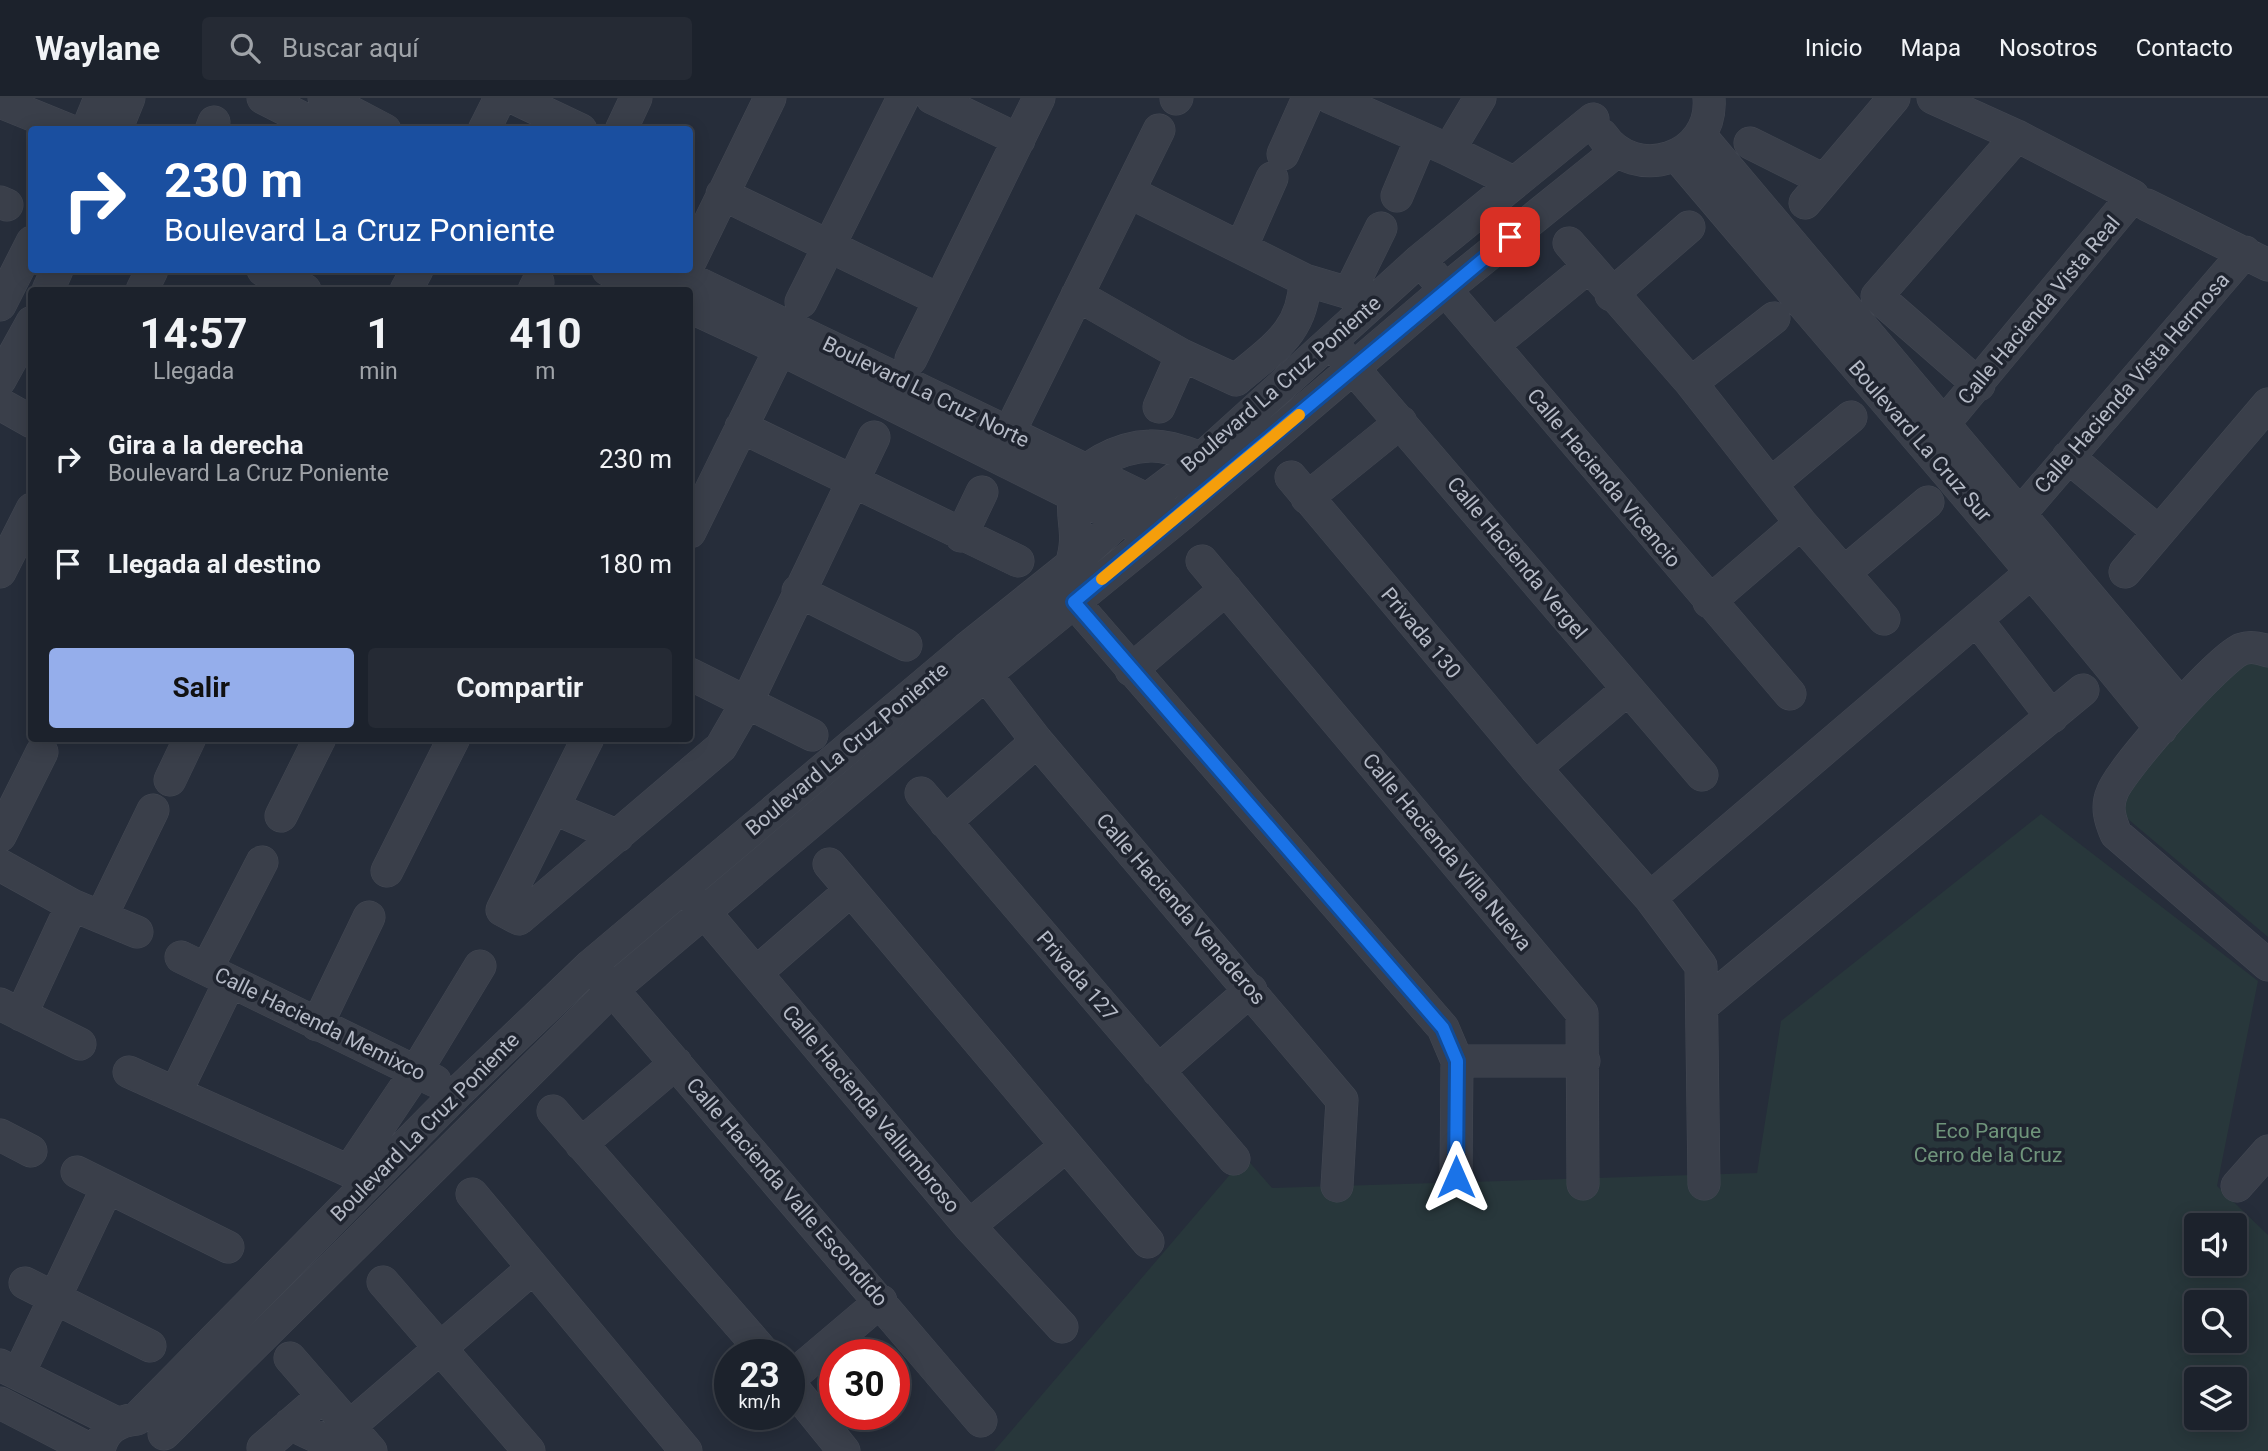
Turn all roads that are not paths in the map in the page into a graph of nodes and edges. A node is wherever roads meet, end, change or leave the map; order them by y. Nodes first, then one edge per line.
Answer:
1 (100, 98) edge
2 (130, 98) edge
3 (263, 98) edge
4 (324, 98) edge
5 (500, 98) edge
6 (514, 98) edge
7 (636, 98) edge
8 (770, 98) edge
9 (903, 98) edge
10 (932, 98) edge
11 (1040, 98) edge
12 (1308, 98) edge
13 (1331, 98) edge
14 (1480, 98) edge
15 (1709, 98) edge
16 (1894, 98) edge
17 (1933, 98) edge
18 (0, 102) edge
19 (1592, 109) edge
20 (59, 126) edge
21 (89, 126) edge
22 (118, 126) edge
23 (318, 126) edge
24 (377, 126) edge
25 (486, 126) edge
26 (573, 126) edge
27 (623, 126) edge
28 (1159, 130) dead end
29 (1700, 135) junction
30 (2017, 136) junction
31 (1018, 140) junction
32 (1750, 143) dead end
33 (1435, 144) junction
34 (1617, 151) junction
35 (1676, 156) junction
36 (1513, 182) junction
37 (1129, 192) junction
38 (722, 194) junction
39 (1397, 196) dead end
40 (2140, 200) junction
41 (1689, 227) dead end
42 (1381, 228) dead end
43 (1569, 243) dead end
44 (829, 245) junction
45 (693, 248) edge
46 (1241, 248) junction
47 (28, 250) edge
48 (2256, 259) edge
49 (1420, 260) junction
50 (1587, 268) junction
51 (615, 273) edge
52 (690, 273) edge
53 (1306, 280) junction
54 (646, 287) edge
55 (1446, 289) junction
56 (1077, 295) junction
57 (1611, 295) junction
58 (940, 300) junction
59 (0, 306) edge
60 (693, 308) edge
61 (1774, 318) dead end
62 (791, 326) junction
63 (17, 335) edge
64 (1331, 342) junction
65 (1493, 345) junction
66 (1182, 355) junction
67 (911, 359) dead end
68 (1354, 369) junction
69 (0, 380) edge
70 (1691, 383) junction
71 (1979, 385) junction
72 (0, 404) edge
73 (2268, 404) edge
74 (1158, 407) dead end
75 (1851, 417) dead end
76 (28, 420) edge
77 (1401, 422) junction
78 (1944, 424) junction
79 (741, 427) junction
80 (1009, 433) junction
81 (874, 437) dead end
82 (1924, 447) junction
83 (1202, 457) junction
84 (2068, 457) junction
85 (853, 480) junction
86 (1080, 482) junction
87 (1772, 483) junction
88 (982, 492) dead end
89 (1145, 499) junction
90 (1928, 502) dead end
91 (2020, 514) junction
92 (1181, 515) junction
93 (28, 518) edge
94 (1119, 520) junction
95 (1801, 523) junction
96 (693, 526) edge
97 (2159, 532) junction
98 (1156, 535) junction
99 (961, 536) junction
100 (11, 555) edge
101 (1018, 561) dead end
102 (1202, 561) dead end
103 (1071, 565) junction
104 (1846, 571) junction
105 (2033, 571) junction
106 (2125, 572) dead end
107 (1226, 589) junction
108 (798, 591) junction
109 (1709, 601) junction
110 (1074, 602) junction
111 (1884, 619) dead end
112 (1977, 620) junction
113 (906, 645) dead end
114 (966, 649) junction
115 (2268, 651) edge
116 (1131, 670) junction
117 (986, 674) junction
118 (693, 675) edge
119 (1628, 689) junction
120 (2083, 690) dead end
121 (1790, 694) dead end
122 (747, 702) junction
123 (2181, 705) junction
124 (2052, 717) junction
125 (2161, 729) junction
126 (812, 735) dead end
127 (1037, 741) junction
128 (188, 742) edge
129 (318, 742) edge
130 (448, 742) edge
131 (585, 742) edge
132 (42, 752) dead end
133 (1535, 768) junction
134 (1702, 775) dead end
135 (170, 780) dead end
136 (921, 793) dead end
137 (553, 808) junction
138 (153, 810) dead end
139 (281, 816) dead end
140 (944, 822) junction
141 (0, 836) edge
142 (618, 836) junction
143 (262, 862) dead end
144 (829, 864) dead end
145 (0, 865) edge
146 (387, 871) dead end
147 (850, 891) junction
148 (1650, 898) junction
149 (694, 899) junction
150 (86, 911) junction
151 (369, 917) dead end
152 (137, 932) dead end
153 (591, 965) junction
154 (2268, 965) edge
155 (480, 966) dead end
156 (206, 969) junction
157 (757, 972) junction
158 (612, 990) junction
159 (1251, 990) junction
160 (1702, 1006) junction
161 (10, 1010) edge
162 (317, 1025) junction
163 (80, 1044) dead end
164 (1457, 1061) junction
165 (1584, 1061) junction
166 (676, 1063) junction
167 (1158, 1071) junction
168 (129, 1072) dead end
169 (415, 1073) junction
170 (458, 1091) junction
171 (176, 1092) junction
172 (553, 1111) dead end
173 (0, 1135) edge
174 (581, 1144) junction
175 (1066, 1146) junction
176 (31, 1151) dead end
177 (2268, 1151) edge
178 (1234, 1158) dead end
179 (77, 1172) dead end
180 (1456, 1177) dead end
181 (1583, 1184) dead end
182 (1704, 1184) dead end
183 (1337, 1186) dead end
184 (2237, 1186) dead end
185 (107, 1188) junction
186 (472, 1194) dead end
187 (969, 1226) junction
188 (1147, 1242) dead end
189 (228, 1247) dead end
190 (533, 1268) junction
191 (383, 1282) dead end
192 (25, 1283) dead end
193 (55, 1298) junction
194 (881, 1301) junction
195 (1062, 1327) dead end
196 (752, 1339) edge
197 (150, 1346) dead end
198 (441, 1346) junction
199 (290, 1358) dead end
200 (805, 1367) edge
201 (9, 1369) edge
202 (323, 1396) junction
203 (805, 1401) edge
204 (0, 1403) edge
205 (981, 1420) dead end
206 (126, 1421) junction
207 (290, 1424) junction
208 (349, 1439) edge
209 (170, 1447) edge
210 (263, 1448) dead end
211 (93, 1451) edge
212 (99, 1451) edge
213 (370, 1451) edge
214 (529, 1451) edge
215 (686, 1451) edge
216 (844, 1451) edge

1 - 21 street
2 - 22 street
3 - 23 street
4 - 24 street
5 - 25 street
6 - 26 street
7 - 27 street
8 - 38 street
9 - 44 street
10 - 31 street
11 - 31 street
12 - 46 street
13 - 33 street
14 - 33 street
15 - 29 street
16 - 32 street
17 - 30 street
18 - 20 street
19 - 34 street
19 - 36 street, Boulevard La Cruz Poniente
28 - 37 street
29 - 35 street
29 - 78 street, Boulevard La Cruz Sur
30 - 40 street
30 - 71 street
31 - 58 street
33 - 36 street
33 - 39 street
34 - 35 street
34 - 55 street, Boulevard La Cruz Poniente
35 - 82 street, Boulevard La Cruz Sur
36 - 49 street, Boulevard La Cruz Poniente
37 - 46 street
37 - 56 street
38 - 44 street
38 - 45 street
40 - 48 street
40 - 71 street, Calle Hacienda Vista Real
41 - 57 street
42 - 53 street
43 - 50 street
44 - 58 street
44 - 62 street
46 - 53 street
47 - 59 street
48 - 84 street, Calle Hacienda Vista Hermosa
49 - 55 street, Calle Hacienda Vicencio
49 - 64 street, Boulevard La Cruz Poniente
50 - 57 street
50 - 65 street
51 - 54 street
52 - 62 street, Boulevard La Cruz Norte
53 - 66 street
55 - 65 street, Calle Hacienda Vicencio
55 - 68 street, Boulevard La Cruz Poniente
56 - 66 street
56 - 80 street
57 - 70 street
58 - 67 street
60 - 62 street, Boulevard La Cruz Norte
61 - 70 street
62 - 79 street
62 - 80 street, Boulevard La Cruz Norte
62 - 86 street, Boulevard La Cruz Norte
63 - 69 street
64 - 68 street, Calle Hacienda Vergel
64 - 83 street, Boulevard La Cruz Poniente
65 - 109 street, Calle Hacienda Vicencio
66 - 74 street
68 - 77 street, Calle Hacienda Vergel
68 - 92 street, Boulevard La Cruz Poniente
70 - 87 street
71 - 78 street, Calle Hacienda Vista Real
72 - 76 street
73 - 97 street
75 - 87 street
77 - 119 street, Calle Hacienda Vergel
77 - 133 street, Privada 130
78 - 82 street, Calle Hacienda Vista Real
78 - 91 street, Boulevard La Cruz Sur
79 - 85 street
79 - 96 street
80 - 86 street, Boulevard La Cruz Norte
81 - 85 street
82 - 105 street, Boulevard La Cruz Sur
83 - 86 street
83 - 89 street, Boulevard La Cruz Poniente
84 - 91 street, Calle Hacienda Vista Hermosa
84 - 97 street
85 - 99 street
85 - 108 street
86 - 89 street, Boulevard La Cruz Norte
86 - 94 street, Boulevard La Cruz Norte
86 - 103 street
87 - 95 street
88 - 99 street
89 - 92 street, Boulevard La Cruz Norte
89 - 94 street, Boulevard La Cruz Poniente
90 - 104 street
91 - 123 street, Boulevard La Cruz Sur
92 - 98 street, Boulevard La Cruz Poniente
93 - 100 street
94 - 98 street, Boulevard La Cruz Norte
94 - 103 street, Boulevard La Cruz Poniente
95 - 104 street
95 - 109 street
97 - 106 street
98 - 110 street, Boulevard La Cruz Poniente
99 - 101 street
102 - 107 street, Calle Hacienda Villa Nueva
103 - 114 street, Boulevard La Cruz Poniente
104 - 111 street
105 - 112 street
105 - 125 street, Boulevard La Cruz Sur
107 - 116 street
107 - 165 street, Calle Hacienda Villa Nueva
108 - 113 street
108 - 122 street
109 - 121 street, Calle Hacienda Vicencio
110 - 116 street
110 - 117 street, Boulevard La Cruz Poniente
112 - 124 street
112 - 148 street
114 - 117 street, Calle Hacienda Venaderos
114 - 149 street, Boulevard La Cruz Poniente
115 - 123 street
116 - 164 street
117 - 127 street, Calle Hacienda Venaderos
117 - 149 street, Boulevard La Cruz Poniente
118 - 122 street
119 - 133 street
119 - 134 street, Calle Hacienda Vergel
120 - 124 street
122 - 126 street
122 - 142 street
123 - 125 street
124 - 160 street
125 - 154 street
127 - 140 street
127 - 159 street, Calle Hacienda Venaderos
128 - 135 street
129 - 139 street
130 - 146 street
131 - 137 street
132 - 141 street
133 - 148 street
136 - 140 street, Privada 127
137 - 142 street
137 - 142 street
138 - 150 street
140 - 167 street, Privada 127
143 - 156 street
144 - 147 street
145 - 150 street
147 - 157 street
147 - 175 street
148 - 160 street
149 - 153 street, Boulevard La Cruz Poniente
149 - 157 street, Calle Hacienda Vallumbroso
149 - 158 street, Boulevard La Cruz Poniente
150 - 152 street
150 - 161 street
151 - 162 street
153 - 158 street, Calle Hacienda Valle Escondido
153 - 170 street, Boulevard La Cruz Poniente
155 - 169 street
156 - 162 street, Calle Hacienda Memixco
156 - 171 street
157 - 187 street, Calle Hacienda Vallumbroso
158 - 166 street, Calle Hacienda Valle Escondido
158 - 209 street, Boulevard La Cruz Poniente
159 - 167 street
159 - 183 street, Calle Hacienda Venaderos
160 - 182 street
161 - 163 street
162 - 169 street, Calle Hacienda Memixco
164 - 165 street
164 - 180 street
165 - 181 street, Calle Hacienda Villa Nueva
166 - 174 street
166 - 194 street, Calle Hacienda Valle Escondido
167 - 178 street, Privada 127
168 - 171 street
169 - 170 street, Calle Hacienda Memixco
169 - 171 street
170 - 206 street, Boulevard La Cruz Poniente
172 - 174 street
173 - 176 street
174 - 196 street
175 - 187 street
175 - 188 street
177 - 184 street
179 - 185 street
185 - 189 street
185 - 193 street
186 - 190 street
187 - 195 street, Calle Hacienda Vallumbroso
190 - 198 street
190 - 215 street
191 - 198 street
192 - 193 street
193 - 197 street
193 - 201 street
194 - 200 street
194 - 205 street, Calle Hacienda Valle Escondido
198 - 208 street
198 - 214 street
199 - 202 street
201 - 206 street
202 - 207 street
202 - 208 street
203 - 216 street
204 - 211 street
206 - 209 street
206 - 212 street, Boulevard La Cruz Poniente
207 - 208 street
207 - 210 street
208 - 213 street

